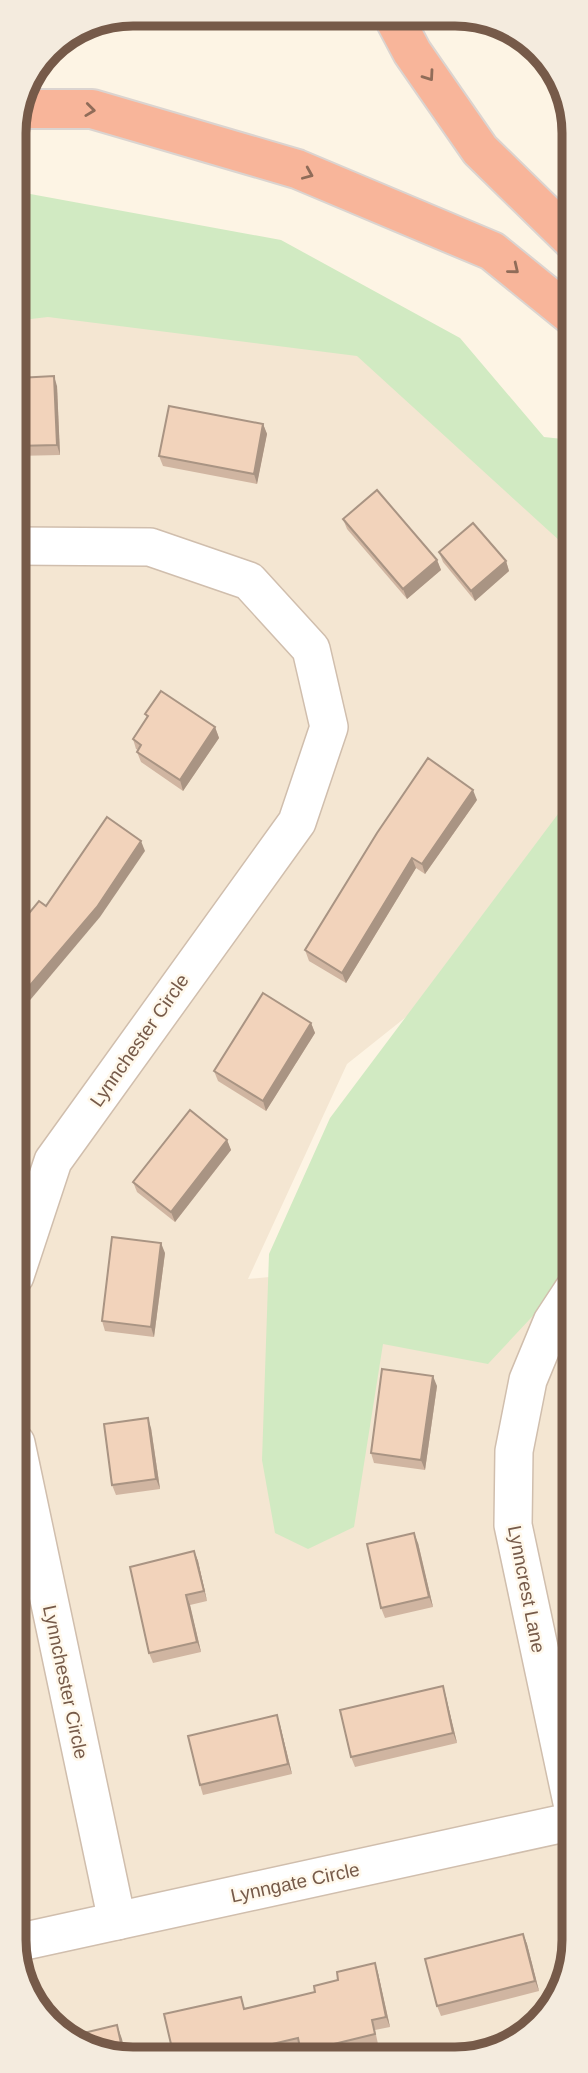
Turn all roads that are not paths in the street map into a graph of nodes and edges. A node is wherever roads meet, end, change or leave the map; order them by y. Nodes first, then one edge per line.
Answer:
1 (398, 26) edge
2 (30, 108) edge
3 (562, 230) edge
4 (562, 308) edge
5 (26, 546) edge
6 (26, 1243) edge
7 (562, 1307) edge
8 (26, 1490) edge
9 (562, 1756) edge
10 (562, 1824) edge
11 (117, 1921) junction
12 (26, 1941) edge

1 -> 3 highway
2 -> 4 highway
5 - 6 street, Lynnchester Circle
7 - 9 street, Lynncrest Lane
8 - 11 street, Lynnchester Circle
10 - 11 street, Lynngate Circle
11 - 12 street, Lynngate Circle

